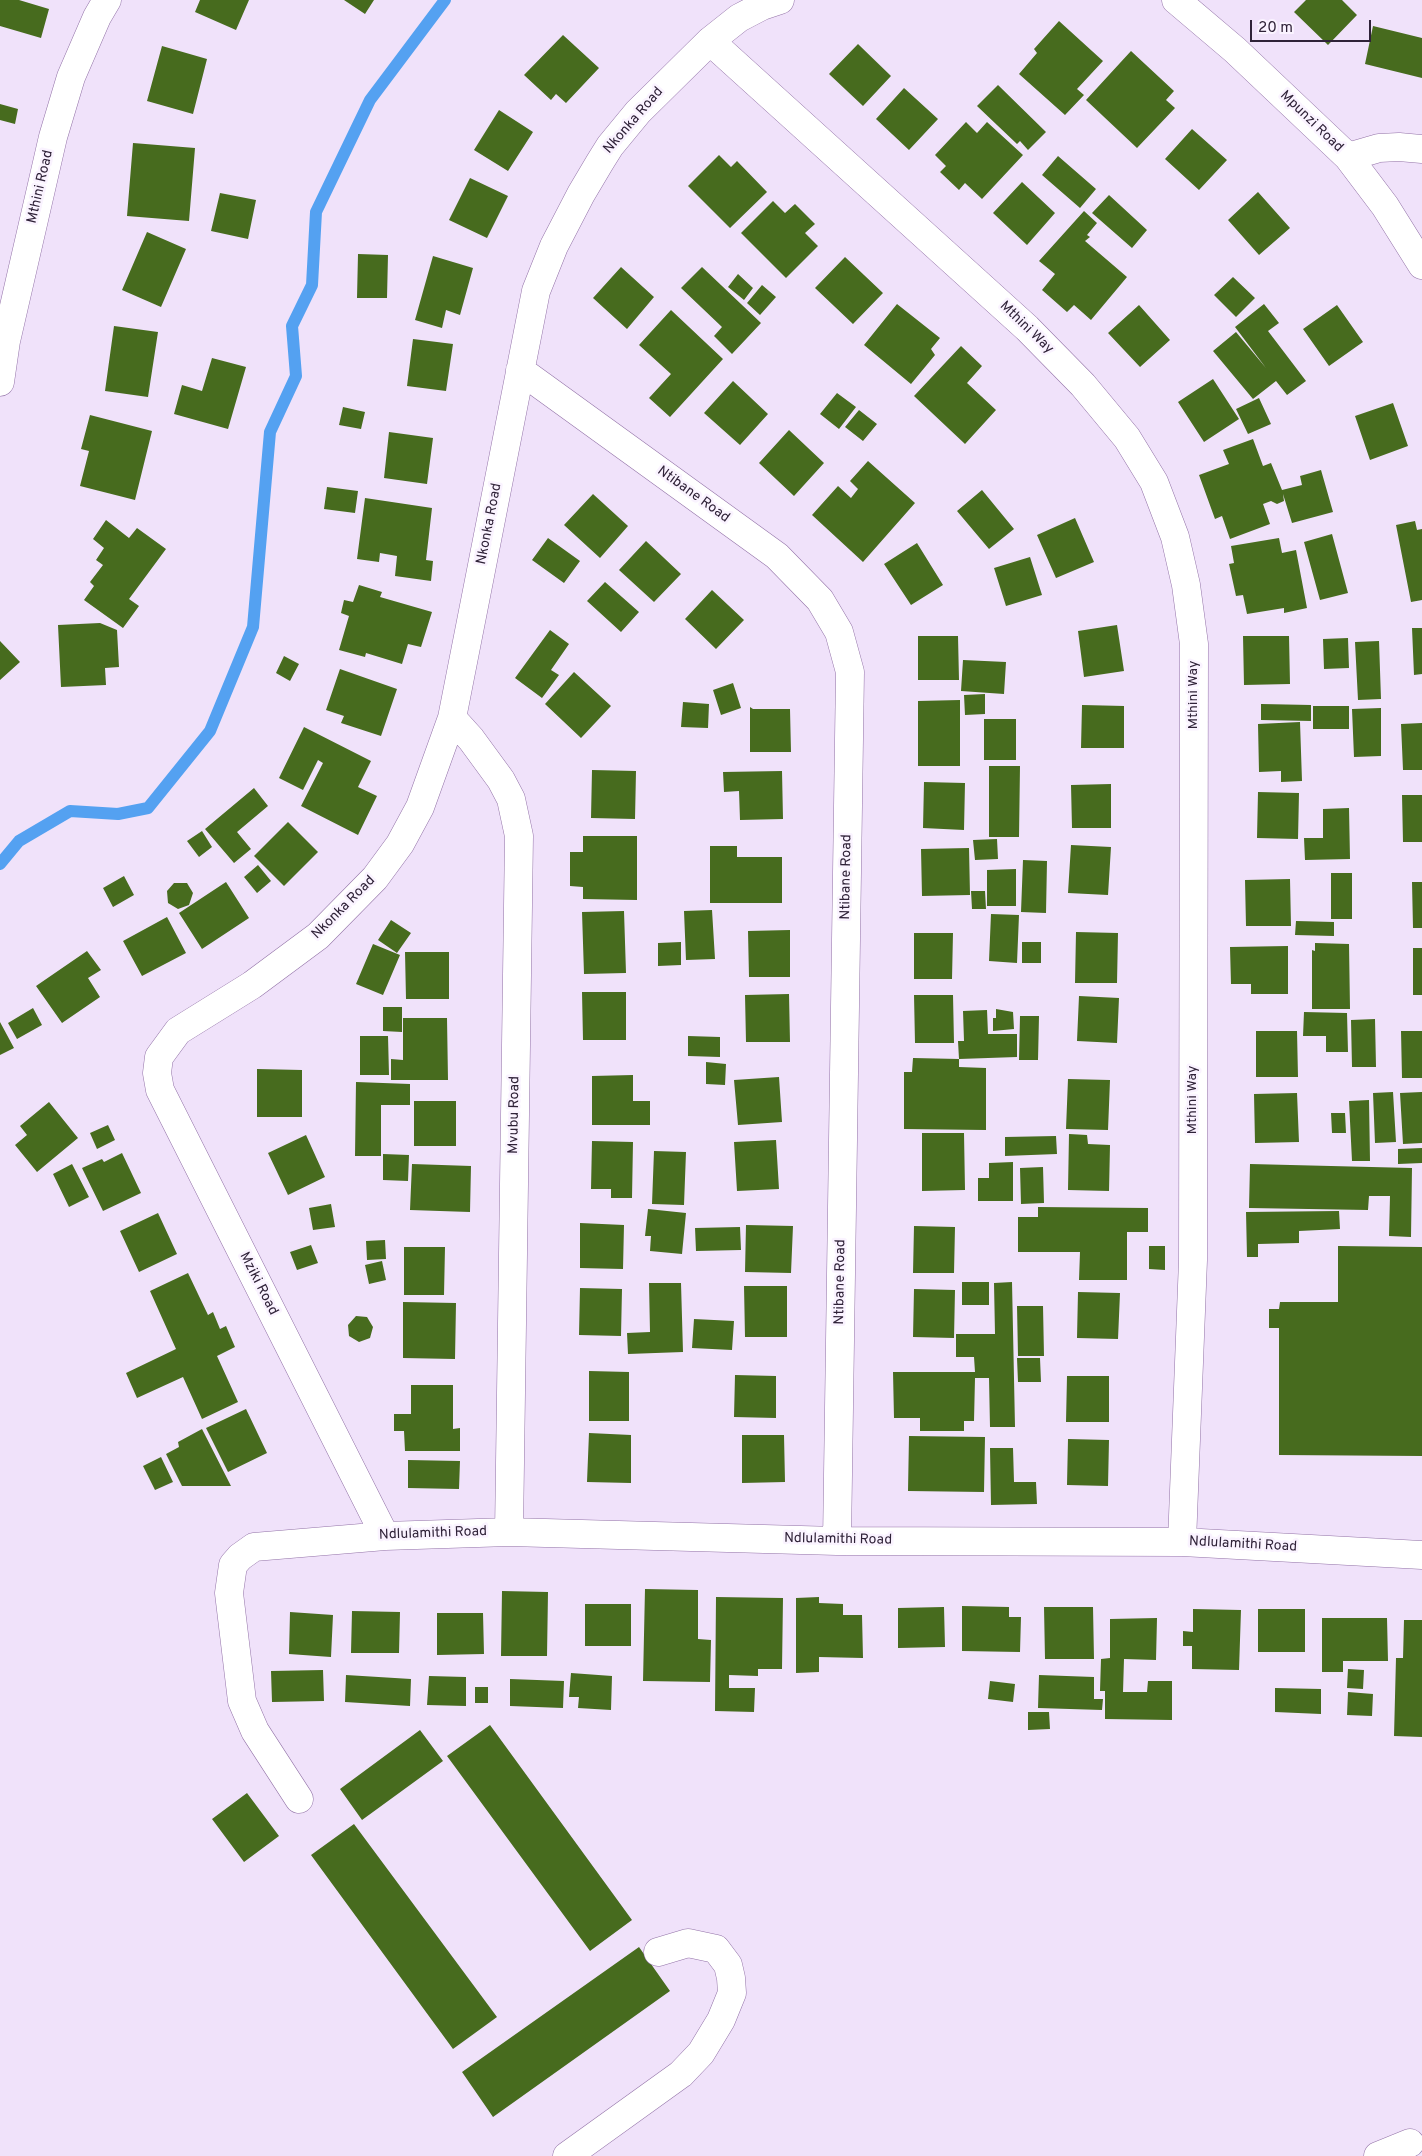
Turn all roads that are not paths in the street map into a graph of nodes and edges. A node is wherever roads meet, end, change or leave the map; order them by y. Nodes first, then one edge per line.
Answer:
1 (107, 0) edge
2 (780, 0) edge
3 (1176, 0) edge
4 (710, 41) junction
5 (1422, 149) edge
6 (1348, 158) junction
7 (1422, 265) edge
8 (3, 340) edge
9 (520, 370) junction
10 (0, 382) edge
11 (452, 718) junction
12 (178, 1031) joint
13 (509, 1532) junction
14 (385, 1536) junction
15 (836, 1541) junction
16 (1182, 1542) junction
17 (1422, 1555) edge
18 (299, 1799) dead end
19 (658, 1952) dead end
20 (1414, 2142) edge
21 (567, 2156) edge
22 (1378, 2156) edge

1 - 8 street, Mthini Road
2 - 4 street, Nkonka Road
3 - 6 street, Mpunzi Road
4 - 9 street, Nkonka Road
4 - 16 street, Mthini Way
5 - 6 street
6 - 7 street, Mpunzi Road
8 - 10 street, Mthini Road
9 - 11 street, Nkonka Road
9 - 15 street, Ntibane Road
11 - 12 street, Nkonka Road
11 - 13 street, Mvubu Road
12 - 14 street, Mziki Road
13 - 14 street, Ndlulamithi Road
13 - 15 street, Ndlulamithi Road
14 - 18 street, Ndlulamithi Road
15 - 16 street, Ndlulamithi Road
16 - 17 street, Ndlulamithi Road
19 - 21 street
20 - 22 street

